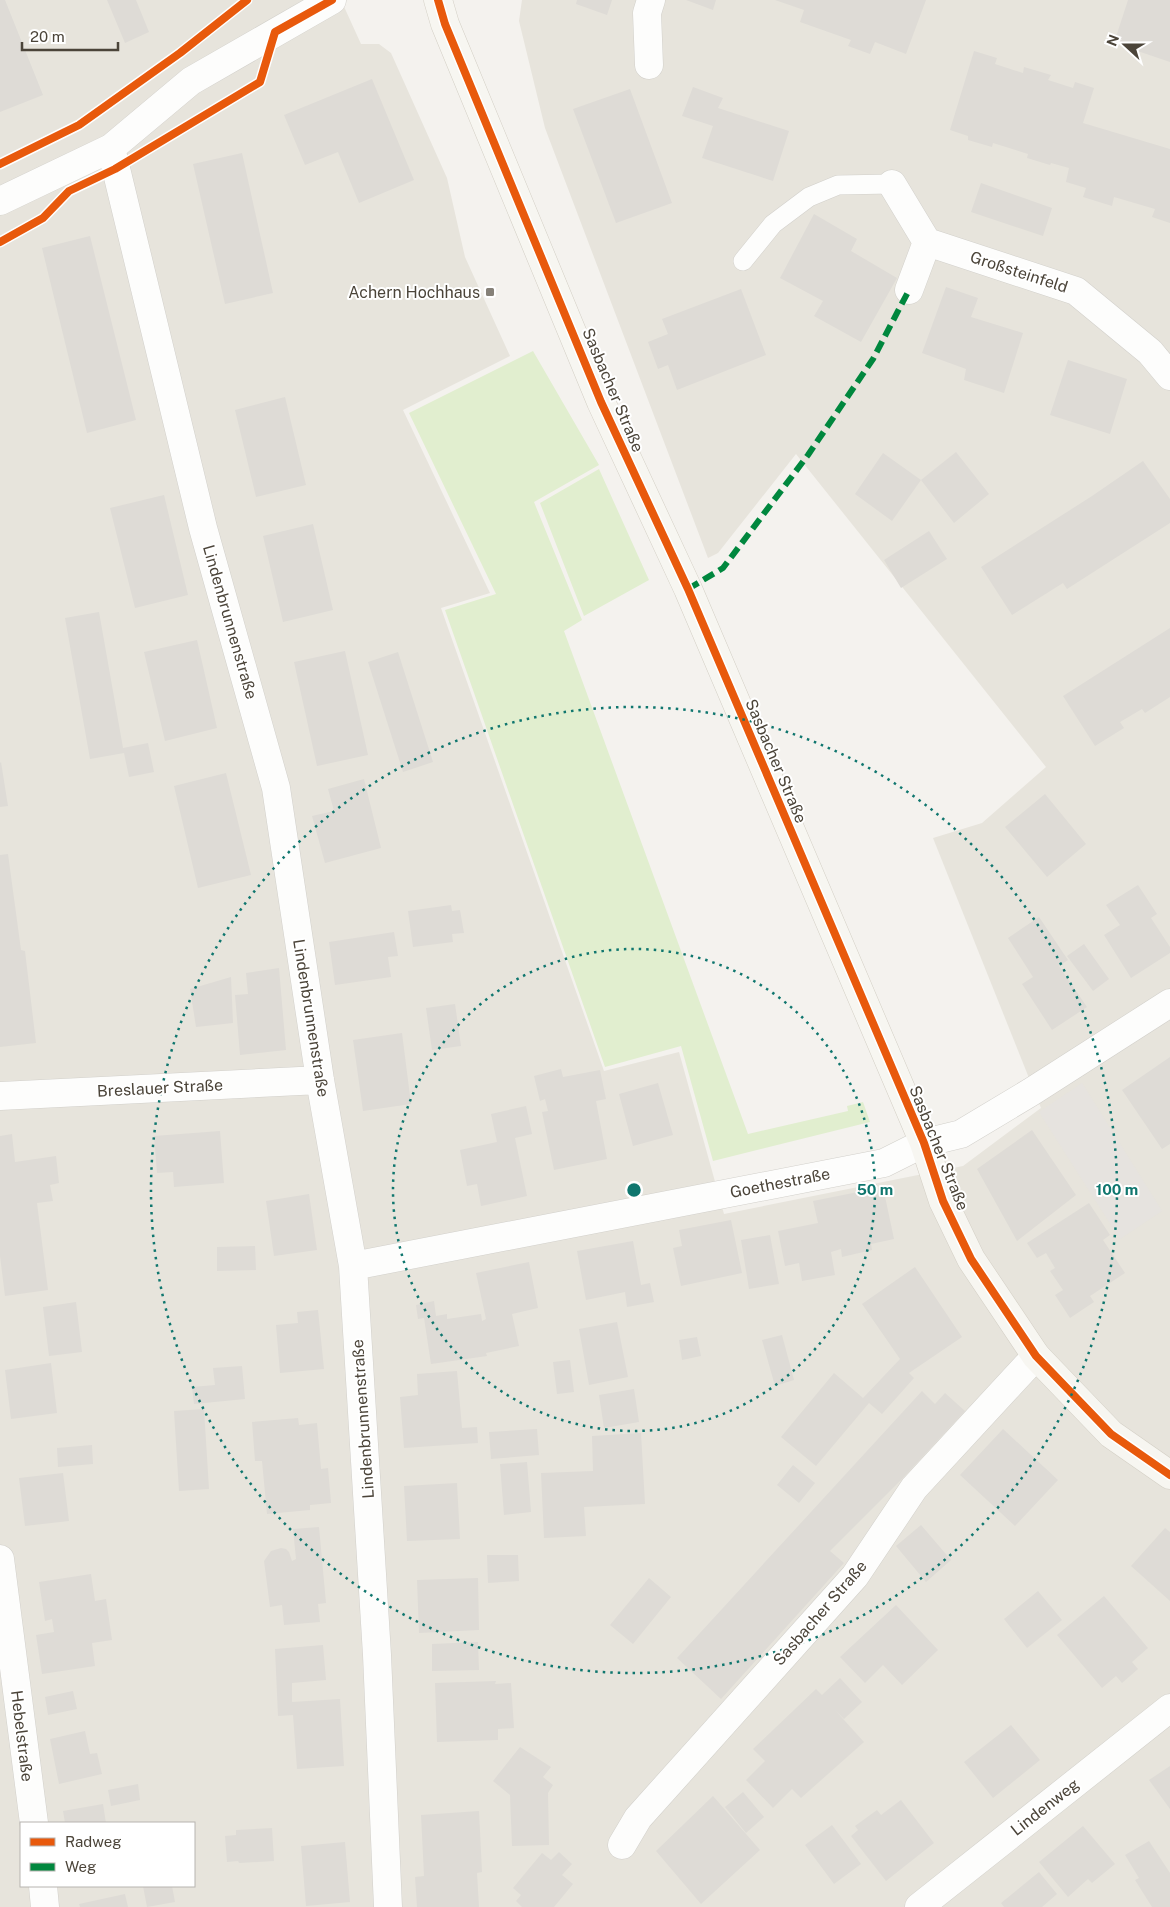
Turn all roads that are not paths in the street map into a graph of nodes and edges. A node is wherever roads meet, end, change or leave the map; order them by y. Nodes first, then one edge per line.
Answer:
1 (332, 0) edge
2 (438, 0) edge
3 (651, 0) edge
4 (649, 65) dead end
5 (111, 148) junction
6 (892, 184) joint
7 (0, 201) edge
8 (927, 242) junction
9 (743, 261) dead end
10 (910, 290) dead end
11 (1170, 376) edge
12 (1170, 1002) edge
13 (320, 1080) junction
14 (0, 1096) edge
15 (924, 1143) junction
16 (353, 1266) junction
17 (1036, 1356) junction
18 (1170, 1475) edge
19 (0, 1559) edge
20 (1170, 1708) edge
21 (34, 1822) edge
22 (622, 1845) dead end
23 (42, 1887) edge
24 (46, 1907) edge
25 (388, 1907) edge
26 (919, 1907) edge

1 - 5 street
2 - 15 street, Sasbacher Straße
3 - 4 street
5 - 7 street
5 - 13 street, Lindenbrunnenstraße
6 - 8 street
6 - 9 lane
8 - 10 street
8 - 11 street, Großsteinfeld
12 - 15 street, Goethestraße
13 - 14 street, Breslauer Straße
13 - 16 street, Lindenbrunnenstraße
15 - 16 street, Goethestraße
15 - 17 street, Sasbacher Straße
16 - 25 street, Lindenbrunnenstraße
17 - 18 street, Sasbacher Straße
17 - 22 street, Sasbacher Straße
19 - 21 street, Hebelstraße
20 - 26 street, Lindenweg
23 - 24 street

